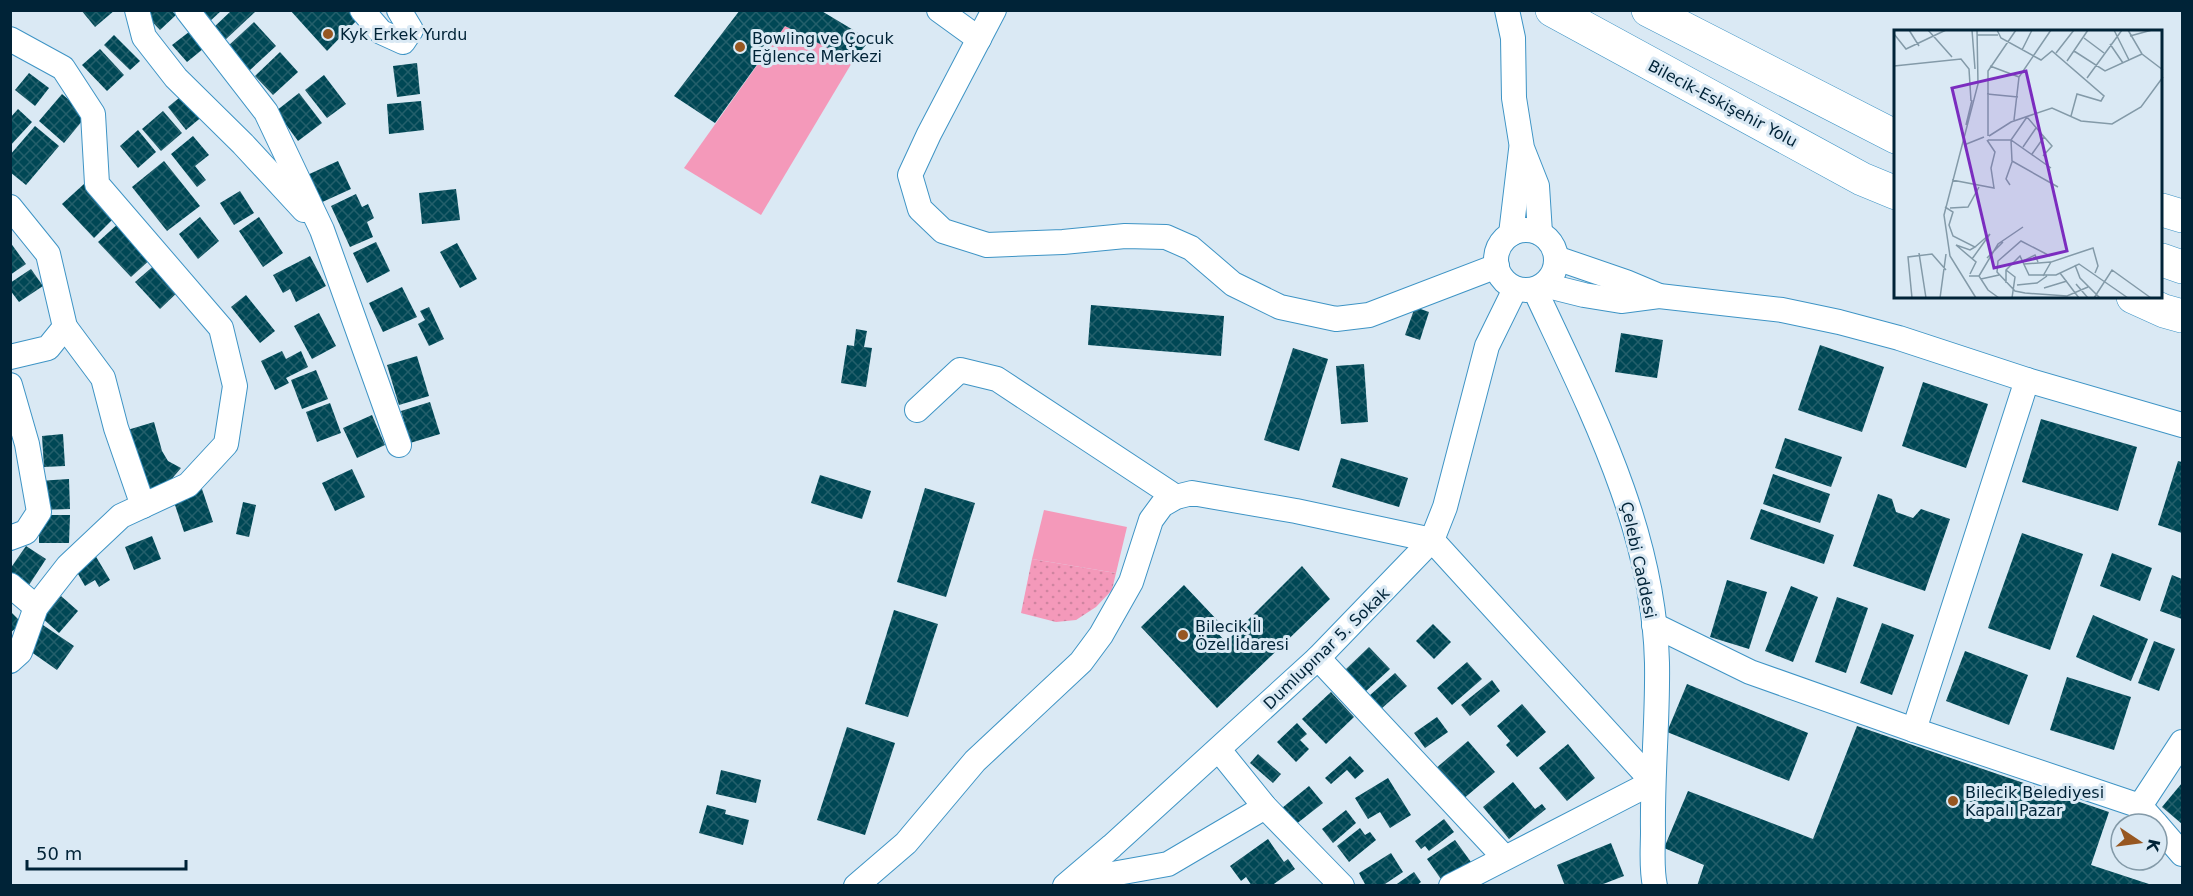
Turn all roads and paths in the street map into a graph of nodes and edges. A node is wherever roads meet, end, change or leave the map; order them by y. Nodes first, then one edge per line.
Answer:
1 (137, 10) edge
2 (187, 10) edge
3 (362, 10) edge
4 (399, 10) edge
5 (939, 10) edge
6 (994, 10) edge
7 (1506, 10) edge
8 (1552, 10) edge
9 (1648, 10) edge
10 (10, 39) edge
11 (979, 39) junction
12 (1894, 136) edge
13 (1521, 148) junction
14 (1894, 192) edge
15 (10, 207) edge
16 (2163, 210) edge
17 (2182, 216) edge
18 (322, 230) junction
19 (1540, 233) junction
20 (1511, 234) junction
21 (1556, 258) junction
22 (2163, 260) edge
23 (2182, 267) edge
24 (1518, 281) junction
25 (1659, 296) junction
26 (2135, 298) edge
27 (2182, 316) edge
28 (65, 327) junction
29 (10, 357) edge
30 (2027, 380) junction
31 (10, 385) edge
32 (917, 411) dead end
33 (2182, 424) edge
34 (399, 445) dead end
35 (1176, 497) junction
36 (143, 506) junction
37 (10, 538) edge
38 (1432, 540) junction
39 (10, 585) edge
40 (36, 607) junction
41 (1654, 625) junction
42 (1318, 658) junction
43 (10, 661) edge
44 (1914, 730) junction
45 (2182, 742) edge
46 (1219, 750) junction
47 (1653, 782) junction
48 (2140, 806) junction
49 (1265, 807) junction
50 (2146, 812) edge
51 (2169, 838) edge
52 (2182, 854) edge
53 (1504, 857) junction
54 (1166, 875) edge
55 (1068, 883) edge
56 (856, 885) edge
57 (1342, 885) edge
58 (1451, 885) edge
59 (1655, 885) edge

1 - 18 street
2 - 18 street
3 - 4 street
5 - 11 street
6 - 11 street
7 - 13 street
8 - 14 main road, Bilecik-Eskişehir Yolu
9 - 12 main road
10 - 36 street
11 - 24 street
13 - 19 street
13 - 20 street
15 - 28 street
16 - 17 main road
18 - 34 street
19 - 20 street
19 - 21 street
20 - 24 street
21 - 24 street
21 - 25 street
22 - 23 main road
24 - 25 street
24 - 38 street, Dumlupınar 5. Sokak
24 - 41 street, Çelebi Caddesi
25 - 30 street
26 - 27 main road
28 - 29 street
28 - 36 street
30 - 33 street
30 - 44 street
31 - 37 street
32 - 35 street
35 - 38 street
35 - 56 street
36 - 40 street
38 - 42 street, Dumlupınar 5. Sokak
38 - 47 street
39 - 40 street
40 - 43 street
41 - 44 street
41 - 47 street, Çelebi Caddesi
42 - 46 street, Dumlupınar 5. Sokak
42 - 53 street
44 - 48 street
45 - 48 street
46 - 49 street
46 - 55 street, Dumlupınar 5. Sokak
47 - 53 street
47 - 59 street, Çelebi Caddesi
48 - 50 street
49 - 54 street
49 - 57 street
51 - 52 street
53 - 58 street
54 - 55 street

